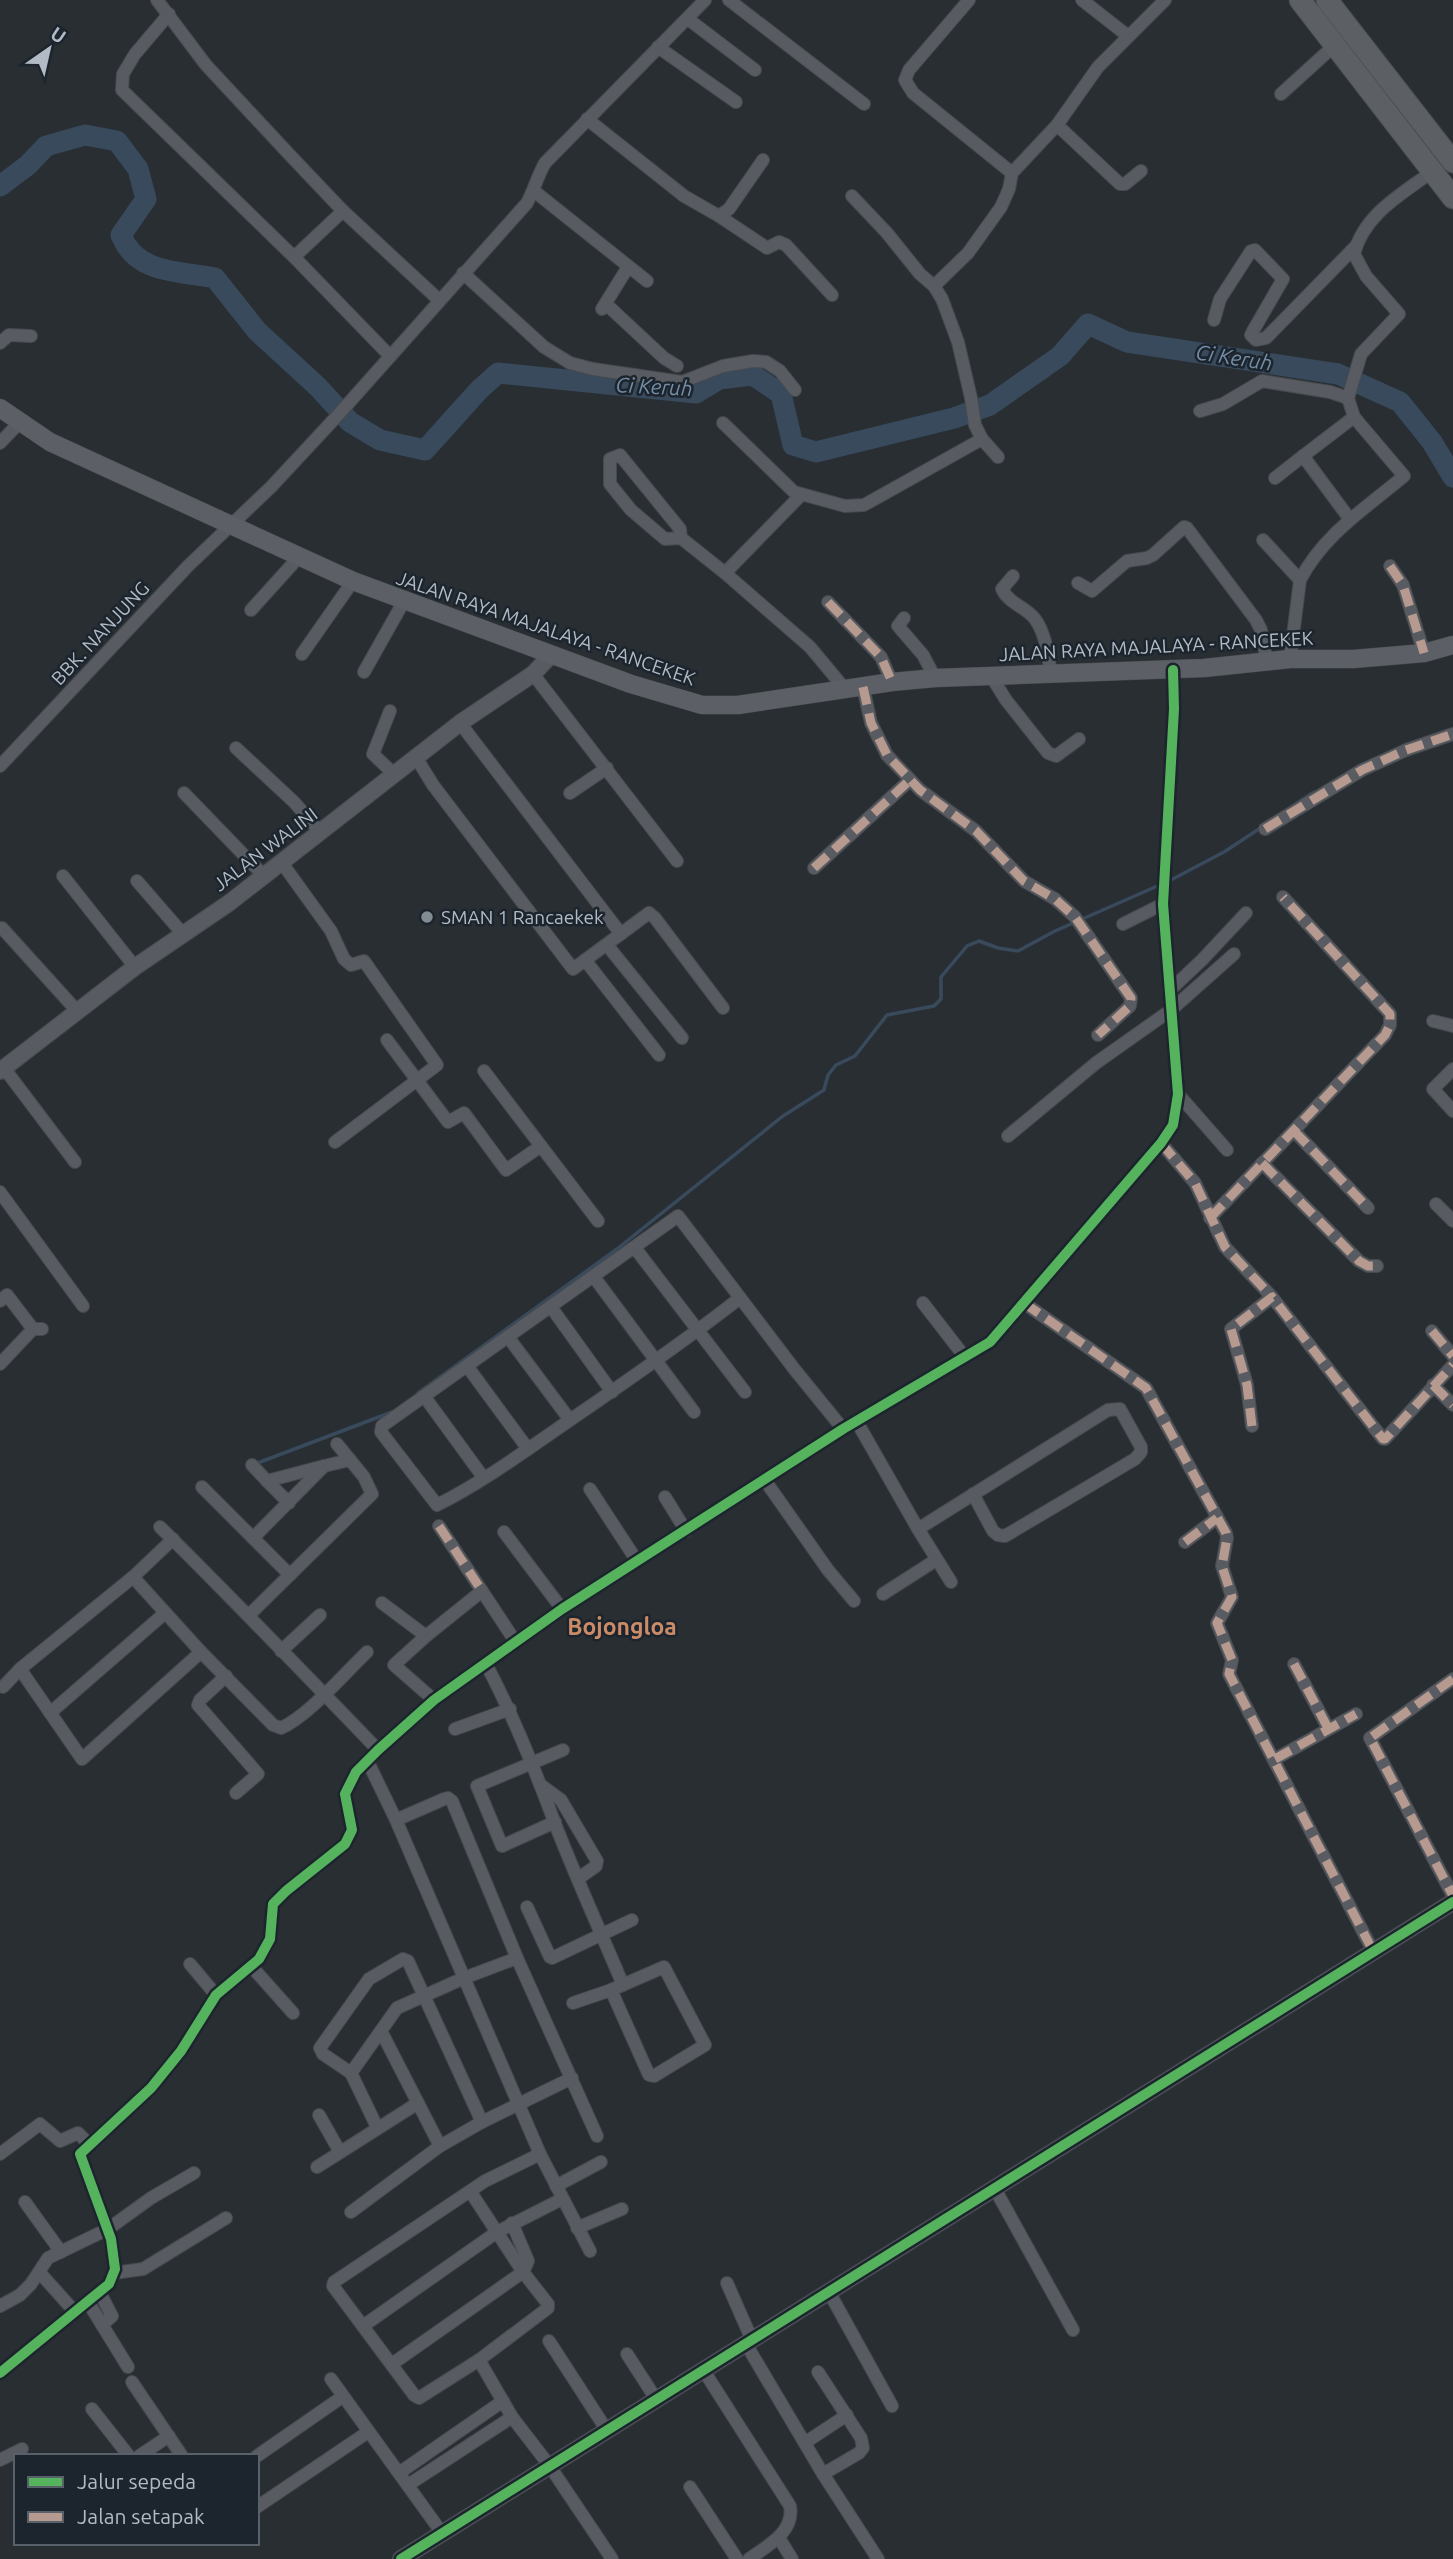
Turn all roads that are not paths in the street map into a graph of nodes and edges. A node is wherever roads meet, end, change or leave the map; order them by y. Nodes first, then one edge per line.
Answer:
1 (157, 0) edge
2 (705, 0) edge
3 (729, 0) edge
4 (969, 0) edge
5 (1082, 0) edge
6 (1165, 0) edge
7 (1300, 0) edge
8 (1327, 0) edge
9 (169, 15) junction
10 (688, 19) junction
11 (1128, 36) junction
12 (1335, 45) junction
13 (658, 47) junction
14 (755, 70) dead end
15 (1281, 94) dead end
16 (736, 102) dead end
17 (864, 104) dead end
18 (587, 119) junction
19 (1057, 125) junction
20 (763, 160) dead end
21 (1453, 162) edge
22 (1141, 171) dead end
23 (1433, 171) junction
24 (1012, 173) junction
25 (534, 191) junction
26 (852, 196) dead end
27 (1453, 198) edge
28 (343, 211) junction
29 (719, 216) junction
30 (1356, 246) junction
31 (294, 257) junction
32 (628, 267) junction
33 (463, 273) junction
34 (647, 281) dead end
35 (934, 286) junction
36 (832, 295) dead end
37 (439, 300) junction
38 (1214, 320) dead end
39 (31, 336) dead end
40 (0, 343) edge
41 (390, 356) junction
42 (664, 358) junction
43 (677, 366) dead end
44 (654, 377) junction
45 (795, 390) dead end
46 (1349, 393) junction
47 (0, 408) edge
48 (1200, 411) dead end
49 (1354, 417) junction
50 (20, 422) junction
51 (723, 423) dead end
52 (982, 439) junction
53 (0, 443) edge
54 (1303, 456) junction
55 (998, 457) dead end
56 (1275, 478) dead end
57 (801, 495) junction
58 (1349, 518) junction
59 (228, 525) junction
60 (681, 538) junction
61 (1263, 540) dead end
62 (298, 558) junction
63 (1390, 566) dead end
64 (725, 573) junction
65 (1013, 576) dead end
66 (1300, 580) junction
67 (353, 581) junction
68 (1078, 583) dead end
69 (404, 601) junction
70 (828, 601) dead end
71 (251, 610) dead end
72 (904, 618) dead end
73 (1453, 645) edge
74 (1424, 653) junction
75 (302, 654) dead end
76 (551, 655) junction
77 (1290, 659) junction
78 (1266, 662) junction
79 (1173, 670) junction
80 (364, 671) dead end
81 (533, 674) junction
82 (1051, 674) junction
83 (991, 676) junction
84 (935, 678) junction
85 (892, 682) junction
86 (854, 688) junction
87 (390, 711) dead end
88 (460, 723) junction
89 (1453, 734) edge
90 (1079, 739) dead end
91 (236, 748) dead end
92 (416, 759) junction
93 (0, 766) edge
94 (607, 768) junction
95 (395, 775) junction
96 (910, 780) junction
97 (184, 793) dead end
98 (570, 793) dead end
99 (1265, 829) dead end
100 (321, 833) junction
101 (677, 861) dead end
102 (282, 863) junction
103 (814, 868) dead end
104 (63, 876) dead end
105 (264, 876) junction
106 (137, 881) dead end
107 (1283, 897) dead end
108 (1163, 904) junction
109 (1246, 913) dead end
110 (1123, 924) dead end
111 (2, 928) dead end
112 (183, 934) junction
113 (621, 934) junction
114 (607, 945) junction
115 (1234, 954) dead end
116 (585, 960) junction
117 (135, 967) junction
118 (1169, 991) junction
119 (723, 1008) dead end
120 (1171, 1010) junction
121 (78, 1012) junction
122 (1433, 1021) dead end
123 (1453, 1026) edge
124 (1098, 1035) dead end
125 (682, 1038) dead end
126 (387, 1040) dead end
127 (659, 1055) dead end
128 (2, 1069) edge
129 (1453, 1069) edge
130 (484, 1071) dead end
131 (416, 1082) junction
132 (1178, 1094) junction
133 (1453, 1111) edge
134 (1294, 1131) junction
135 (1009, 1136) dead end
136 (335, 1143) dead end
137 (1161, 1143) junction
138 (541, 1146) junction
139 (1227, 1150) dead end
140 (75, 1162) dead end
141 (1262, 1163) junction
142 (0, 1192) edge
143 (1436, 1204) dead end
144 (1368, 1208) dead end
145 (1210, 1218) junction
146 (1453, 1221) edge
147 (598, 1222) dead end
148 (635, 1248) junction
149 (1377, 1266) dead end
150 (594, 1278) junction
151 (1272, 1297) junction
152 (740, 1298) junction
153 (0, 1301) edge
154 (923, 1303) dead end
155 (1024, 1303) junction
156 (83, 1306) dead end
157 (551, 1307) junction
158 (698, 1331) junction
159 (1432, 1331) dead end
160 (508, 1337) junction
161 (964, 1356) junction
162 (1453, 1356) edge
163 (2, 1359) edge
164 (656, 1361) junction
165 (1453, 1365) edge
166 (467, 1366) junction
167 (1433, 1385) junction
168 (612, 1392) junction
169 (745, 1392) dead end
170 (424, 1396) junction
171 (1453, 1405) edge
172 (694, 1412) dead end
173 (570, 1420) junction
174 (857, 1422) junction
175 (1252, 1426) dead end
176 (843, 1429) junction
177 (337, 1444) dead end
178 (528, 1449) junction
179 (350, 1460) junction
180 (252, 1465) dead end
181 (324, 1466) junction
182 (483, 1477) junction
183 (764, 1479) junction
184 (267, 1481) junction
185 (202, 1487) dead end
186 (590, 1489) dead end
187 (973, 1494) junction
188 (665, 1497) dead end
189 (289, 1503) junction
190 (1217, 1518) junction
191 (439, 1526) dead end
192 (160, 1527) dead end
193 (918, 1529) junction
194 (685, 1531) junction
195 (504, 1532) dead end
196 (253, 1538) junction
197 (173, 1539) junction
198 (1185, 1542) dead end
199 (936, 1560) junction
200 (637, 1561) junction
201 (290, 1575) junction
202 (133, 1577) junction
203 (951, 1582) dead end
204 (482, 1591) junction
205 (883, 1594) dead end
206 (854, 1601) dead end
207 (382, 1603) dead end
208 (562, 1609) junction
209 (165, 1613) junction
210 (249, 1615) junction
211 (320, 1615) dead end
212 (425, 1636) junction
213 (515, 1641) junction
214 (281, 1651) junction
215 (201, 1652) junction
216 (367, 1652) dead end
217 (486, 1664) junction
218 (1294, 1664) dead end
219 (20, 1670) junction
220 (226, 1676) junction
221 (1453, 1679) edge
222 (3, 1687) dead end
223 (324, 1694) junction
224 (434, 1700) junction
225 (510, 1709) junction
226 (50, 1713) junction
227 (1356, 1714) dead end
228 (1328, 1728) junction
229 (455, 1729) dead end
230 (378, 1750) junction
231 (563, 1750) dead end
232 (1275, 1759) junction
233 (367, 1760) junction
234 (534, 1764) junction
235 (542, 1785) junction
236 (236, 1793) dead end
237 (396, 1820) junction
238 (555, 1822) junction
239 (579, 1878) junction
240 (1453, 1896) edge
241 (1453, 1902) edge
242 (527, 1908) dead end
243 (632, 1920) dead end
244 (602, 1935) junction
245 (1373, 1951) junction
246 (517, 1958) junction
247 (190, 1964) dead end
248 (251, 1966) junction
249 (464, 1978) junction
250 (617, 1987) junction
251 (216, 1995) junction
252 (423, 1997) junction
253 (573, 2003) dead end
254 (293, 2013) dead end
255 (381, 2031) junction
256 (351, 2073) junction
257 (572, 2078) junction
258 (418, 2103) junction
259 (519, 2104) junction
260 (319, 2115) dead end
261 (482, 2122) junction
262 (377, 2127) junction
263 (597, 2136) dead end
264 (89, 2144) junction
265 (440, 2146) junction
266 (340, 2152) junction
267 (0, 2154) edge
268 (540, 2154) junction
269 (601, 2162) dead end
270 (317, 2167) dead end
271 (194, 2172) dead end
272 (556, 2186) junction
273 (995, 2189) junction
274 (470, 2191) junction
275 (562, 2199) junction
276 (25, 2202) dead end
277 (622, 2209) dead end
278 (351, 2212) dead end
279 (226, 2218) dead end
280 (512, 2223) junction
281 (577, 2228) junction
282 (108, 2229) junction
283 (497, 2232) junction
284 (590, 2251) dead end
285 (61, 2252) junction
286 (523, 2272) junction
287 (40, 2273) junction
288 (114, 2273) junction
289 (727, 2283) dead end
290 (829, 2292) junction
291 (100, 2293) junction
292 (88, 2302) junction
293 (0, 2306) edge
294 (75, 2312) junction
295 (102, 2325) junction
296 (363, 2326) junction
297 (1073, 2330) dead end
298 (549, 2341) dead end
299 (749, 2342) junction
300 (627, 2354) dead end
301 (479, 2360) junction
302 (392, 2364) junction
303 (128, 2367) dead end
304 (704, 2371) junction
305 (818, 2372) dead end
306 (0, 2373) edge
307 (331, 2379) dead end
308 (132, 2382) dead end
309 (342, 2397) junction
310 (656, 2399) junction
311 (503, 2401) junction
312 (892, 2406) dead end
313 (92, 2409) dead end
314 (847, 2415) junction
315 (512, 2417) junction
316 (606, 2429) junction
317 (368, 2432) junction
318 (169, 2436) junction
319 (806, 2442) junction
320 (22, 2449) dead end
321 (127, 2454) edge
322 (142, 2454) edge
323 (181, 2454) edge
324 (259, 2455) edge
325 (0, 2460) edge
326 (549, 2465) junction
327 (400, 2473) junction
328 (823, 2474) junction
329 (408, 2485) junction
330 (690, 2487) dead end
331 (259, 2506) edge
332 (442, 2533) junction
333 (779, 2538) junction
334 (401, 2559) edge
335 (612, 2559) edge
336 (737, 2559) edge
337 (750, 2559) edge
338 (792, 2559) edge
339 (878, 2559) edge

1 - 9 street
2 - 10 street, BBK. NANJUNG
3 - 17 street
4 - 24 street
5 - 11 street
6 - 11 street
7 - 12 highway
8 - 21 highway
9 - 28 street
9 - 31 street
10 - 13 street, BBK. NANJUNG
10 - 14 street
11 - 19 street
12 - 15 street
12 - 23 highway
13 - 16 street
13 - 18 street, BBK. NANJUNG
18 - 25 street, BBK. NANJUNG
18 - 29 street
19 - 22 street
19 - 24 street
20 - 29 street
23 - 27 highway
23 - 30 street
24 - 35 street
25 - 32 street
25 - 33 street, BBK. NANJUNG
26 - 35 street
28 - 31 street
28 - 37 street
29 - 36 street
30 - 38 street
30 - 46 street
31 - 41 street
32 - 34 street
32 - 42 street
33 - 37 street, BBK. NANJUNG
33 - 44 street
35 - 52 street
37 - 41 street, BBK. NANJUNG
39 - 40 street
41 - 59 street, BBK. NANJUNG
42 - 43 street
42 - 44 street
44 - 45 street
46 - 48 street
46 - 49 street
47 - 50 main road, JALAN RAYA MAJALAYA - RANCEKEK
49 - 54 street
49 - 58 street
50 - 53 street
50 - 59 main road, JALAN RAYA MAJALAYA - RANCEKEK
51 - 57 street
52 - 55 street
52 - 57 street
54 - 56 street
54 - 58 street
57 - 64 street
58 - 66 street
59 - 62 main road, JALAN RAYA MAJALAYA - RANCEKEK
59 - 93 street, BBK. NANJUNG
60 - 60 street
60 - 64 street
61 - 66 street
62 - 67 main road, JALAN RAYA MAJALAYA - RANCEKEK
62 - 71 street
63 - 74 street
64 - 86 street
65 - 82 street
66 - 77 street
67 - 69 main road, JALAN RAYA MAJALAYA - RANCEKEK
67 - 75 street
68 - 78 street
69 - 76 main road, JALAN RAYA MAJALAYA - RANCEKEK
69 - 80 street
70 - 85 street
72 - 84 street
73 - 74 main road, JALAN RAYA MAJALAYA - RANCEKEK
74 - 77 main road, JALAN RAYA MAJALAYA - RANCEKEK
76 - 81 street, JALAN WALINI
76 - 86 main road, JALAN RAYA MAJALAYA - RANCEKEK
77 - 78 main road, JALAN RAYA MAJALAYA - RANCEKEK
78 - 79 main road, JALAN RAYA MAJALAYA - RANCEKEK
79 - 82 main road, JALAN RAYA MAJALAYA - RANCEKEK
79 - 108 street
81 - 88 street, JALAN WALINI
81 - 94 street
82 - 83 main road, JALAN RAYA MAJALAYA - RANCEKEK
83 - 84 main road, JALAN RAYA MAJALAYA - RANCEKEK
83 - 90 street
84 - 85 main road, JALAN RAYA MAJALAYA - RANCEKEK
85 - 86 main road, JALAN RAYA MAJALAYA - RANCEKEK
86 - 96 street
87 - 95 street
88 - 92 street, JALAN WALINI
88 - 113 street
89 - 99 street
91 - 100 street
92 - 95 street, JALAN WALINI
92 - 116 street
94 - 98 street
94 - 101 street
95 - 100 street, JALAN WALINI
96 - 103 street
96 - 124 street
97 - 105 street
100 - 102 street, JALAN WALINI
102 - 105 street, JALAN WALINI
102 - 131 street
104 - 117 street
105 - 112 street, JALAN WALINI
106 - 112 street
107 - 134 street
108 - 110 street
108 - 118 street
109 - 118 street
111 - 121 street
112 - 117 street, JALAN WALINI
113 - 114 street
113 - 119 street
114 - 116 street
114 - 125 street
115 - 120 street
116 - 127 street
117 - 121 street, JALAN WALINI
118 - 120 street
120 - 132 street
120 - 135 street
121 - 128 street, JALAN WALINI
122 - 123 street
126 - 131 street
128 - 140 street
129 - 133 street
130 - 138 street
131 - 136 street
131 - 138 street
132 - 137 street
132 - 139 street
134 - 141 street
134 - 144 street
137 - 145 street
137 - 155 street
138 - 147 street
141 - 145 street
141 - 149 street
142 - 156 street
143 - 146 street
145 - 151 street
148 - 150 street
148 - 152 street
148 - 158 street
150 - 157 street
150 - 164 street
151 - 167 street
151 - 175 street
152 - 158 street
152 - 176 street
153 - 163 street
154 - 161 street
155 - 161 street
155 - 190 street
157 - 160 street
157 - 168 street
158 - 164 street
158 - 169 street
159 - 162 street
160 - 166 street
160 - 173 street
161 - 174 street
164 - 168 street
164 - 172 street
165 - 167 street
166 - 170 street
166 - 178 street
167 - 171 street
168 - 173 street
170 - 182 street
170 - 182 street
173 - 178 street
174 - 176 street
174 - 193 street
176 - 183 street
177 - 179 street
178 - 182 street
179 - 181 street
179 - 201 street
180 - 184 street
181 - 184 street
181 - 189 street
183 - 194 street
183 - 206 street
184 - 189 street
185 - 196 street
186 - 200 street
187 - 187 street
187 - 193 street
188 - 194 street
189 - 196 street
190 - 198 street
190 - 232 street
191 - 204 street
192 - 197 street
193 - 199 street
194 - 200 street
195 - 208 street
196 - 201 street
197 - 202 street
197 - 210 street
199 - 203 street
199 - 205 street
200 - 208 street
201 - 210 street
202 - 209 street
202 - 219 street
204 - 212 street
204 - 213 street
207 - 212 street
208 - 213 street
209 - 215 street
209 - 226 street
210 - 214 street
211 - 214 street
212 - 224 street
213 - 217 street
214 - 223 street
215 - 220 street
215 - 226 street
216 - 223 street
217 - 224 street
217 - 225 street
218 - 228 street
219 - 222 street
219 - 226 street
220 - 223 street
220 - 236 street
221 - 240 street
223 - 230 street
224 - 230 street
225 - 229 street
225 - 234 street
227 - 228 street
228 - 232 street
230 - 233 street
231 - 234 street
232 - 245 street
233 - 237 street
233 - 248 street
234 - 235 street
234 - 238 street
235 - 238 street
235 - 239 street
237 - 246 street
237 - 249 street
238 - 239 street
239 - 244 street
241 - 245 street
242 - 244 street
243 - 244 street
244 - 250 street
245 - 273 street
246 - 249 street
246 - 257 street
247 - 251 street
248 - 251 street
248 - 254 street
249 - 252 street
249 - 259 street
250 - 250 street
250 - 253 street
251 - 264 street
252 - 255 street
252 - 256 street
252 - 261 street
255 - 256 street
255 - 258 street
256 - 262 street
257 - 259 street
257 - 263 street
258 - 262 street
258 - 265 street
259 - 261 street
259 - 268 street
260 - 266 street
261 - 265 street
262 - 266 street
264 - 267 street
264 - 282 street
265 - 278 street
266 - 270 street
268 - 272 street
268 - 274 street
269 - 272 street
271 - 282 street
272 - 275 street
273 - 290 street
273 - 297 street
274 - 283 street
274 - 296 street
275 - 280 street
275 - 281 street
276 - 285 street
277 - 281 street
279 - 288 street
280 - 283 street
280 - 286 street
281 - 284 street
282 - 285 street
282 - 288 street
283 - 286 street
283 - 296 street
285 - 287 street
286 - 301 street
286 - 302 street
287 - 293 street
287 - 294 street
288 - 291 street
289 - 299 street
290 - 299 street
290 - 312 street
291 - 292 street
291 - 295 street
292 - 294 street
292 - 295 street
294 - 306 street
295 - 303 street
296 - 302 street
298 - 316 street
299 - 304 street
299 - 319 street
300 - 310 street
301 - 302 street
301 - 311 street
304 - 310 street
304 - 333 street
305 - 314 street
307 - 309 street
308 - 318 street
309 - 317 street
309 - 324 street
310 - 316 street
311 - 315 street
311 - 327 street
313 - 321 street
314 - 319 street
314 - 328 street
315 - 326 street
315 - 329 street
316 - 326 street
317 - 327 street
317 - 331 street
318 - 322 street
318 - 323 street
319 - 328 street
320 - 325 street
326 - 332 street
326 - 335 street
327 - 329 street
328 - 339 street
329 - 332 street
330 - 336 street
332 - 334 street
333 - 337 street
333 - 338 street

